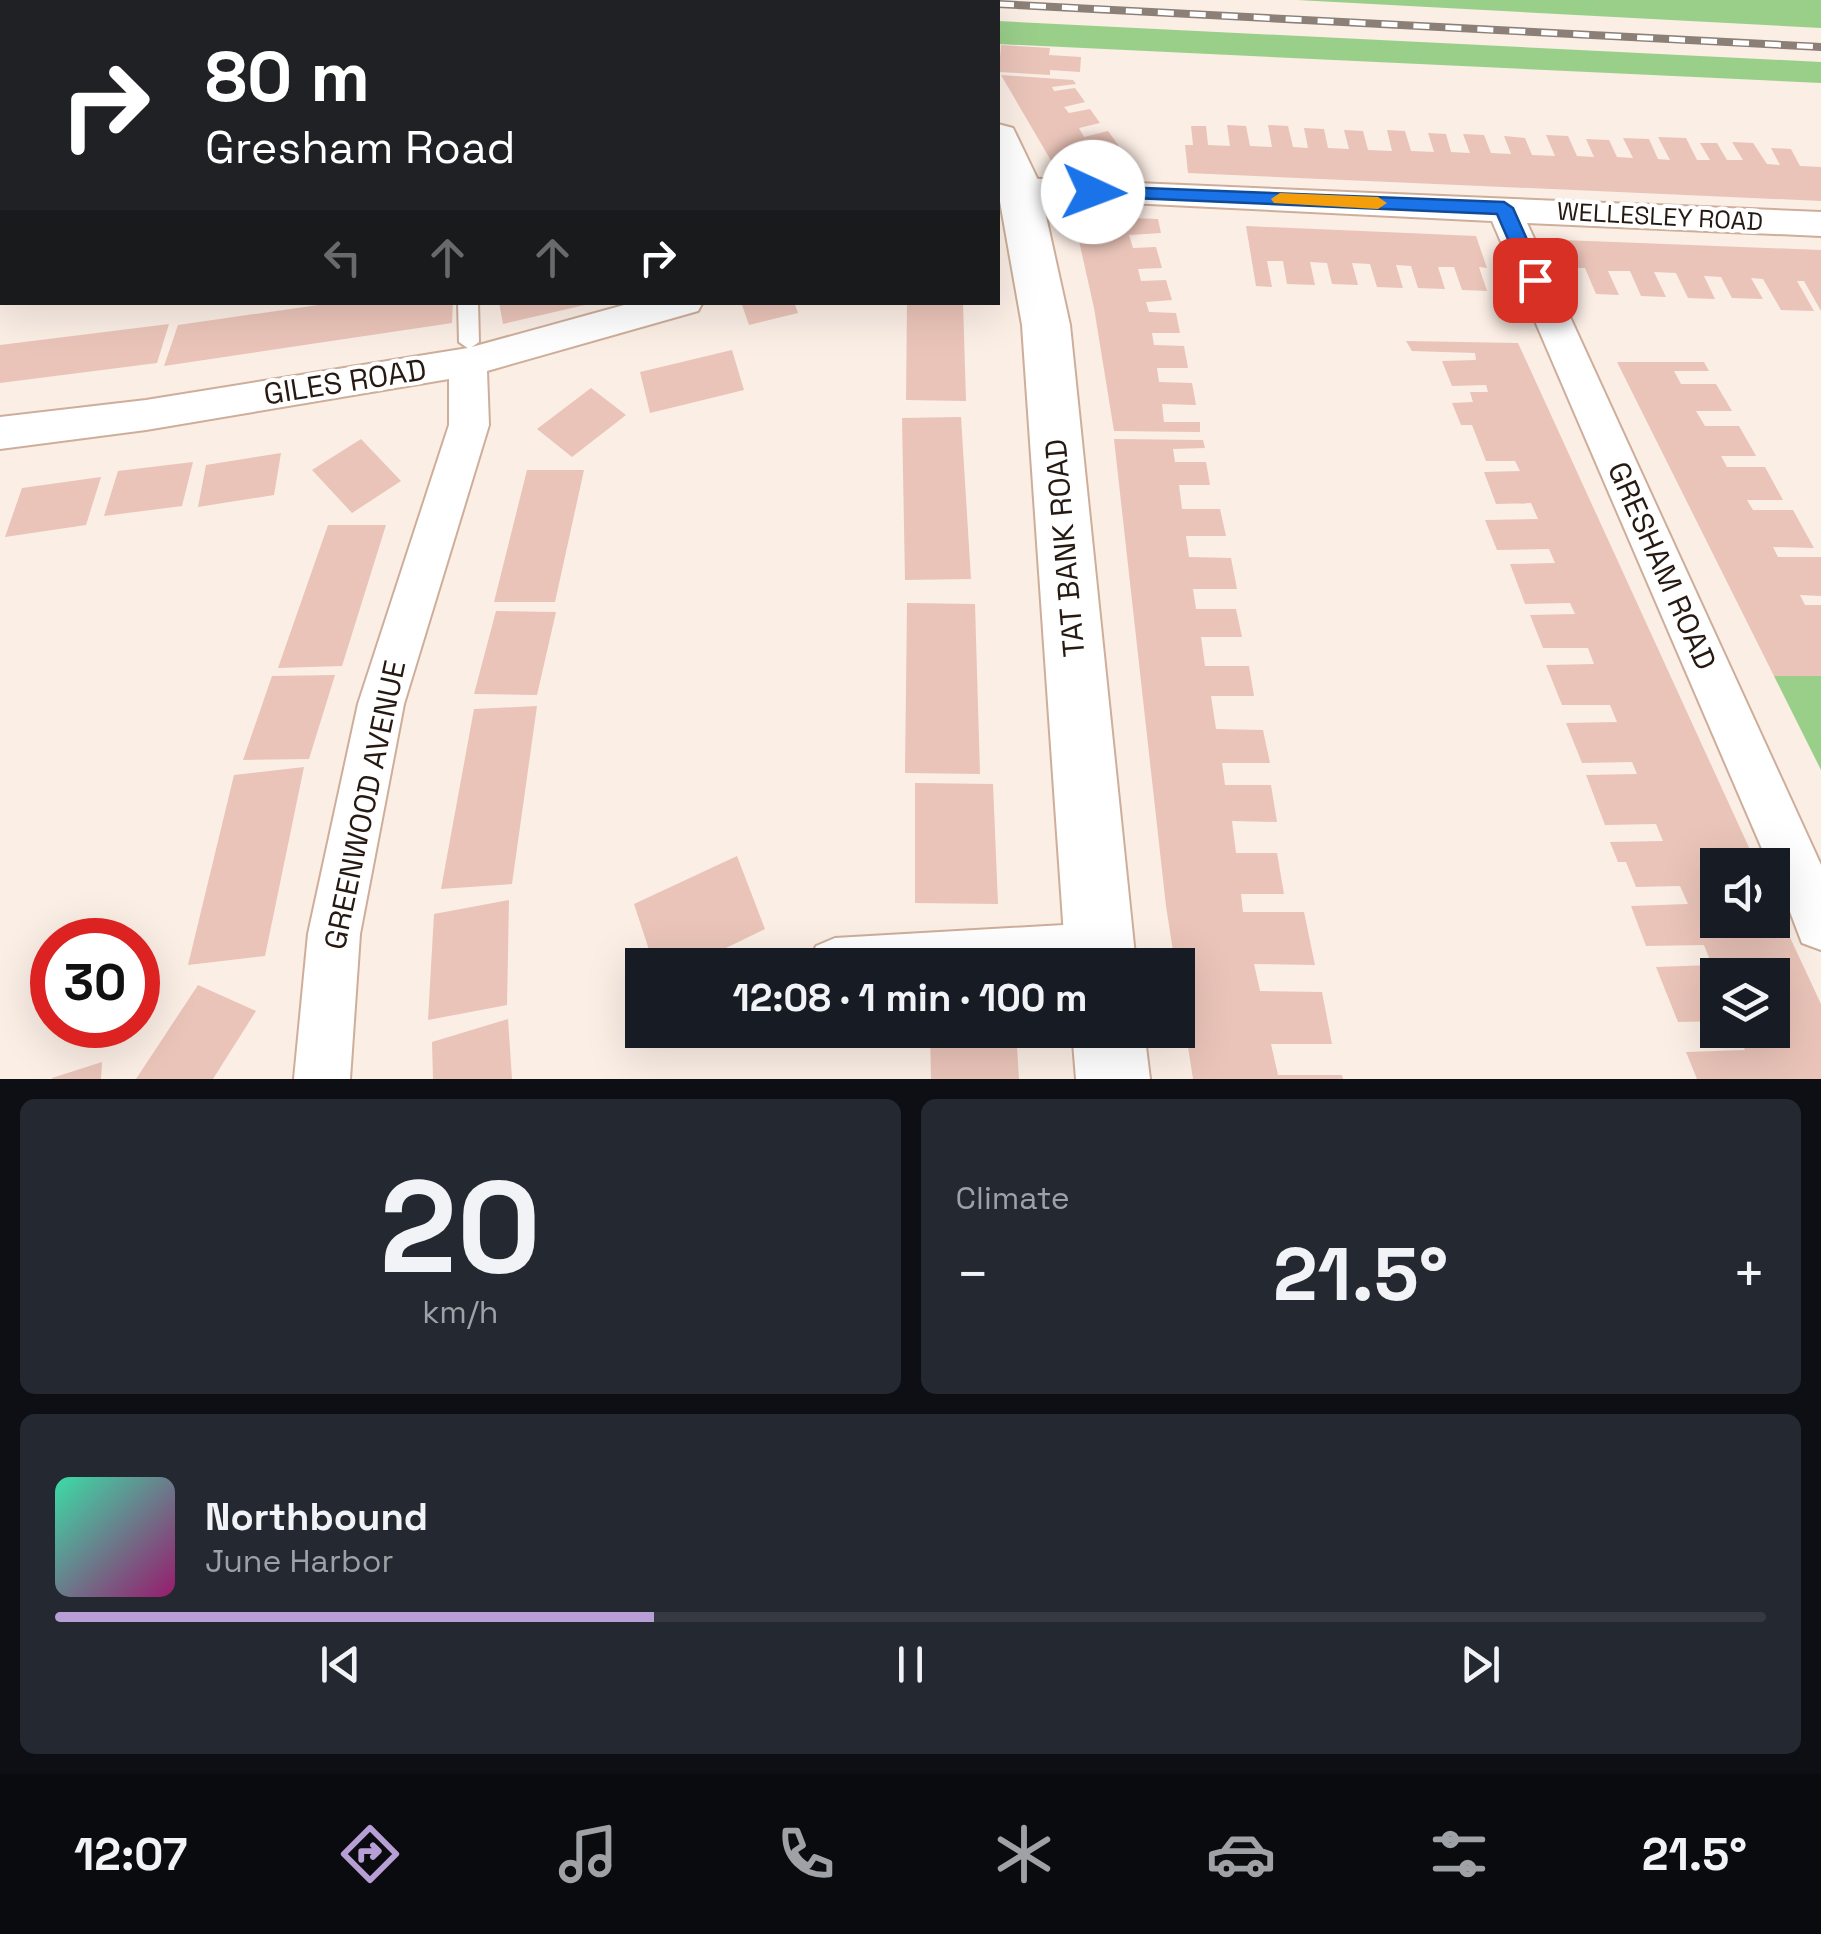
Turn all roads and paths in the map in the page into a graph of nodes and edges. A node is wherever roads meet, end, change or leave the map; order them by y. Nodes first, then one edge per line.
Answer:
1 (1000, 148) edge
2 (1008, 193) edge
3 (1504, 208) junction
4 (1821, 224) edge
5 (468, 305) edge
6 (672, 305) edge
7 (468, 352) junction
8 (0, 434) edge
9 (1821, 924) edge
10 (1099, 948) edge
11 (1110, 1048) edge
12 (322, 1079) edge
13 (1114, 1079) edge

1 - 2 street, TAT BANK ROAD
2 - 3 street, WELLESLEY ROAD
2 - 10 street, TAT BANK ROAD
3 - 4 street, WELLESLEY ROAD
3 - 9 street, GRESHAM ROAD
5 - 7 lane
6 - 7 street, GILES ROAD
7 - 8 street, GILES ROAD
7 - 12 street, GREENWOOD AVENUE
11 - 13 street

